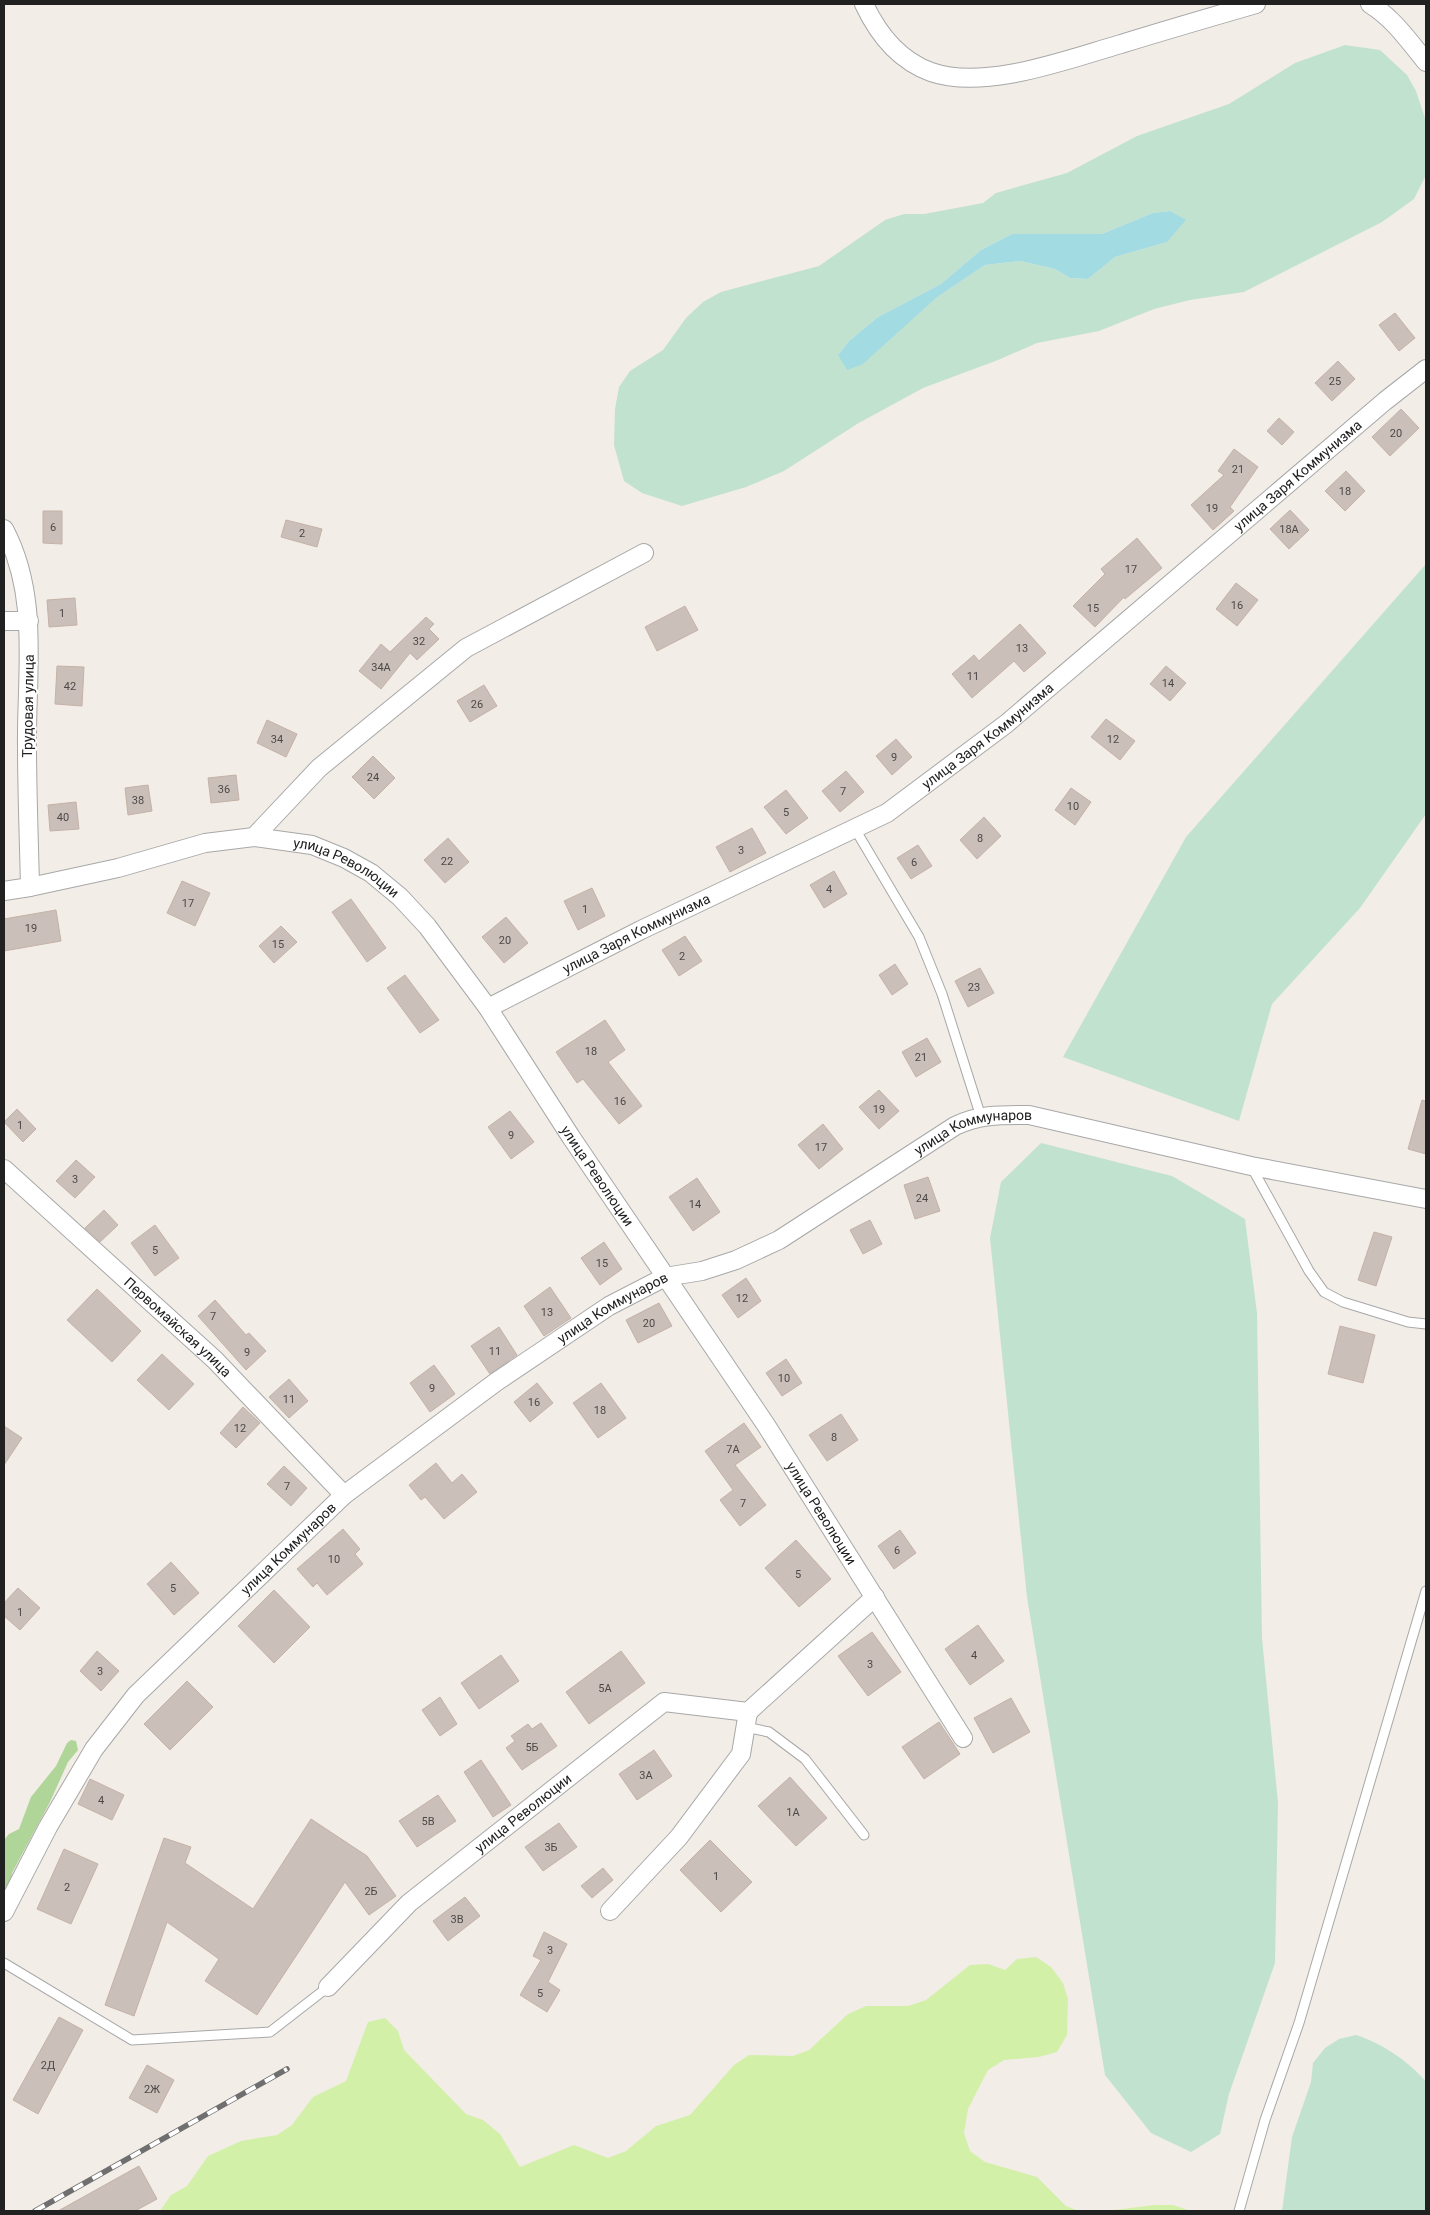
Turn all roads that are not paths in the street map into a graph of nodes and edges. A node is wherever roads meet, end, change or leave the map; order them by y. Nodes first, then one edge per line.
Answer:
1 (864, 4) edge
2 (1256, 4) edge
3 (1370, 4) edge
4 (1426, 62) edge
5 (1426, 369) edge
6 (4, 529) edge
7 (644, 553) dead end
8 (4, 621) edge
9 (29, 621) junction
10 (855, 828) junction
11 (254, 837) junction
12 (30, 887) junction
13 (4, 891) edge
14 (488, 1008) junction
15 (981, 1117) junction
16 (1251, 1166) junction
17 (4, 1169) edge
18 (1426, 1199) edge
19 (665, 1277) junction
20 (1426, 1324) edge
21 (344, 1495) junction
22 (1426, 1591) edge
23 (875, 1597) junction
24 (746, 1720) junction
25 (963, 1738) dead end
26 (864, 1835) dead end
27 (610, 1911) dead end
28 (4, 1912) edge
29 (4, 1963) edge
30 (328, 1987) joint
31 (1239, 2211) edge

1 - 2 street
3 - 4 street
5 - 10 street, улица Заря Коммунизма
6 - 9 street, Трудовая улица
7 - 11 street
8 - 9 street
9 - 12 street, Трудовая улица
10 - 14 street, улица Заря Коммунизма
10 - 15 lane
11 - 12 street, улица Революции
11 - 14 street, улица Революции
12 - 13 street, улица Революции
14 - 19 street, улица Революции
15 - 16 street, улица Коммунаров
15 - 19 street, улица Коммунаров
16 - 18 street, улица Коммунаров
16 - 20 lane
17 - 21 street, Первомайская улица
19 - 21 street, улица Коммунаров
19 - 23 street, улица Революции
21 - 28 street, улица Коммунаров
22 - 31 lane
23 - 24 street
23 - 25 street, улица Революции
24 - 26 lane
24 - 27 street
24 - 30 street, улица Революции
29 - 30 lane

